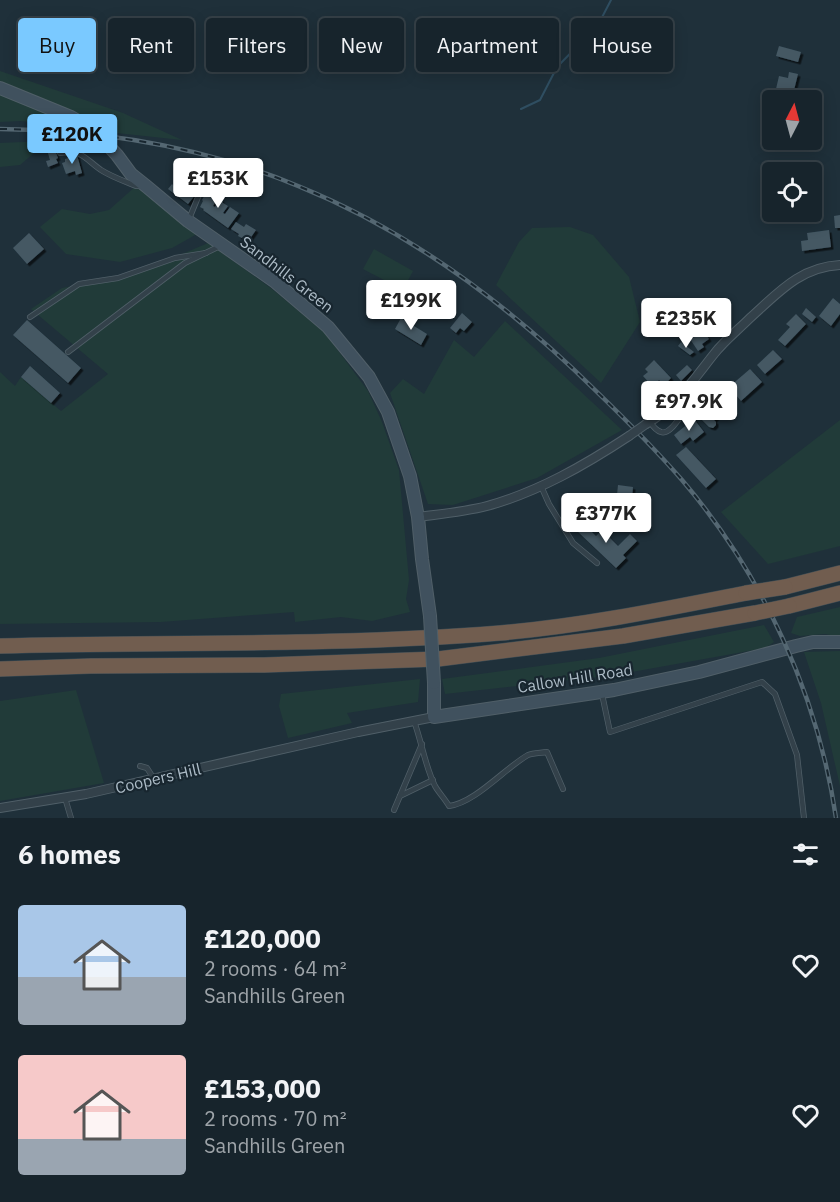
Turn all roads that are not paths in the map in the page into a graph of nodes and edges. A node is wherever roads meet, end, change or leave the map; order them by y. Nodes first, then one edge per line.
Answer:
1 (0, 88) edge
2 (93, 130) joint
3 (103, 140) joint
4 (60, 153) dead end
5 (203, 185) dead end
6 (146, 186) junction
7 (188, 221) junction
8 (223, 245) junction
9 (206, 253) junction
10 (840, 265) edge
11 (30, 317) dead end
12 (68, 352) dead end
13 (674, 402) junction
14 (648, 423) junction
15 (541, 486) junction
16 (418, 517) junction
17 (597, 563) dead end
18 (840, 573) edge
19 (840, 593) edge
20 (840, 642) edge
21 (0, 646) edge
22 (0, 669) edge
23 (601, 692) junction
24 (434, 717) junction
25 (414, 721) junction
26 (315, 742) joint
27 (422, 744) junction
28 (140, 766) dead end
29 (154, 779) junction
30 (433, 780) junction
31 (563, 789) dead end
32 (400, 797) junction
33 (65, 798) junction
34 (0, 808) edge
35 (394, 810) dead end
36 (71, 818) edge
37 (804, 818) edge

1 - 2 street
2 - 3 street
3 - 6 street, Sandhills Green
4 - 6 lane
5 - 7 lane
6 - 7 street, Sandhills Green
7 - 8 street, Sandhills Green
8 - 9 lane
8 - 16 street, Sandhills Green
9 - 11 lane
9 - 12 lane
10 - 13 street
13 - 14 street
13 - 14 lane
14 - 15 street, bridge
15 - 16 street
15 - 17 lane
16 - 24 street, Sandhills Green, bridge
18 - 21 highway, bridge
19 - 22 highway, bridge
20 - 23 street, Callow Hill Road
23 - 24 street, Callow Hill Road
23 - 37 lane
24 - 25 street, Callow Hill Road
25 - 26 street, Callow Hill Road
25 - 27 lane
26 - 29 street, Coopers Hill
27 - 30 lane
27 - 32 lane
28 - 29 lane
29 - 33 street, Coopers Hill
30 - 31 lane
30 - 32 lane
32 - 35 lane
33 - 34 street, Coopers Hill
33 - 36 lane

